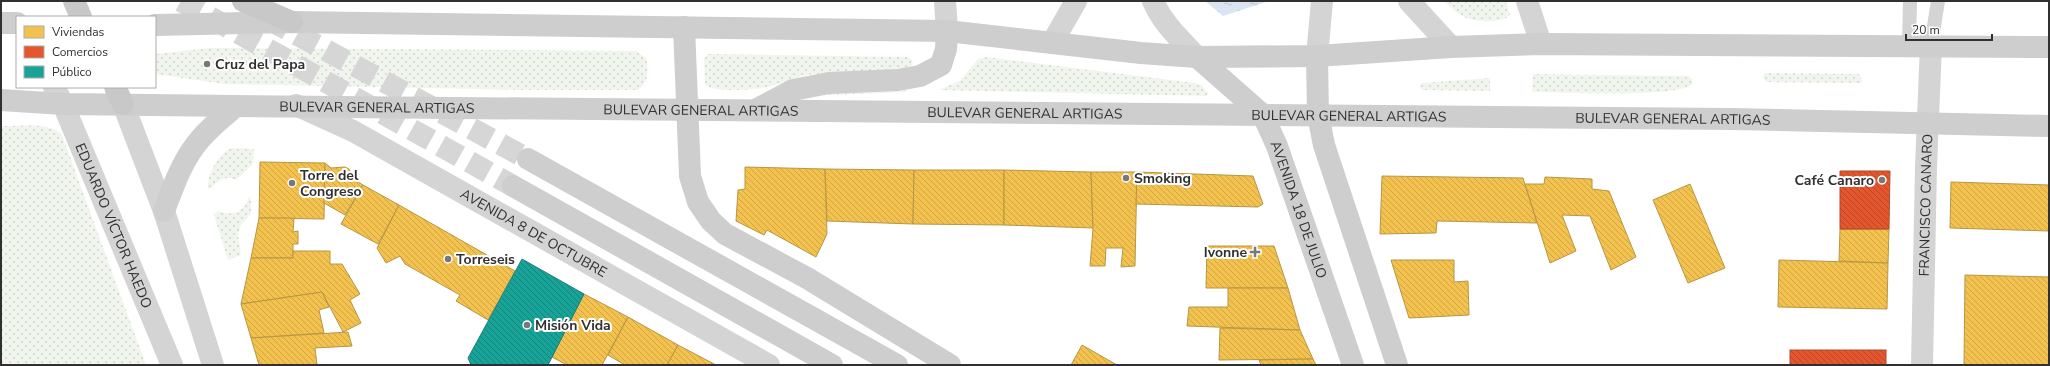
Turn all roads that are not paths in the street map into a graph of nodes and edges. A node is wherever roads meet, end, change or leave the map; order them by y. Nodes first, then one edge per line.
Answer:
1 (74, 1) edge
2 (243, 1) edge
3 (946, 1) edge
4 (1076, 1) edge
5 (1153, 1) edge
6 (1322, 1) edge
7 (1409, 1) edge
8 (1527, 1) edge
9 (1910, 1) edge
10 (1938, 1) edge
11 (81, 16) edge
12 (292, 22) junction
13 (1, 23) edge
14 (16, 24) edge
15 (156, 25) edge
16 (684, 27) junction
17 (947, 31) junction
18 (1052, 42) junction
19 (1541, 44) junction
20 (1909, 45) junction
21 (1931, 45) junction
22 (1451, 46) junction
23 (2049, 47) edge
24 (1317, 56) junction
25 (1197, 57) junction
26 (59, 95) edge
27 (119, 96) edge
28 (1, 100) edge
29 (236, 106) junction
30 (296, 106) junction
31 (687, 110) junction
32 (756, 110) junction
33 (1263, 115) junction
34 (1318, 115) junction
35 (1927, 124) junction
36 (2049, 126) edge
37 (528, 159) tunnel mouth
38 (513, 186) tunnel mouth
39 (164, 211) junction
40 (172, 365) edge
41 (213, 365) edge
42 (769, 365) edge
43 (832, 365) edge
44 (896, 365) edge
45 (950, 365) edge
46 (1353, 365) edge
47 (1397, 365) edge
48 (1922, 365) edge

1 - 11 main road
2 - 12 main road
3 - 17 street
4 - 18 street
5 - 25 street
6 - 24 street
7 - 22 street
8 - 19 street
9 - 20 lane
10 - 21 lane
12 - 15 main road
12 - 16 main road
13 - 14 main road
16 - 17 main road
16 - 31 main road
17 - 18 main road
17 - 32 main road
18 - 25 main road
19 - 20 main road
19 - 22 main road
20 - 21 main road
21 - 23 main road
21 - 35 street, FRANCISCO CANARO
22 - 24 main road
24 - 25 main road
24 - 34 main road
25 - 33 main road, AVENIDA 18 DE JULIO
26 - 27 main road, BULEVAR GENERAL ARTIGAS
26 - 28 main road, BULEVAR GENERAL ARTIGAS
26 - 40 street, EDUARDO VÍCTOR HAEDO
27 - 29 main road, BULEVAR GENERAL ARTIGAS
27 - 39 street
29 - 30 main road, BULEVAR GENERAL ARTIGAS
29 - 39 main road
30 - 31 main road, BULEVAR GENERAL ARTIGAS
30 - 42 street, AVENIDA 8 DE OCTUBRE
31 - 32 main road, BULEVAR GENERAL ARTIGAS
31 - 45 main road
32 - 33 main road, BULEVAR GENERAL ARTIGAS
33 - 34 main road, BULEVAR GENERAL ARTIGAS
33 - 46 main road, AVENIDA 18 DE JULIO
34 - 35 main road, BULEVAR GENERAL ARTIGAS
34 - 47 main road
35 - 36 main road, BULEVAR GENERAL ARTIGAS
35 - 48 street, FRANCISCO CANARO
37 - 44 main road
38 - 43 main road, AVENIDA 8 DE OCTUBRE
39 - 41 street

